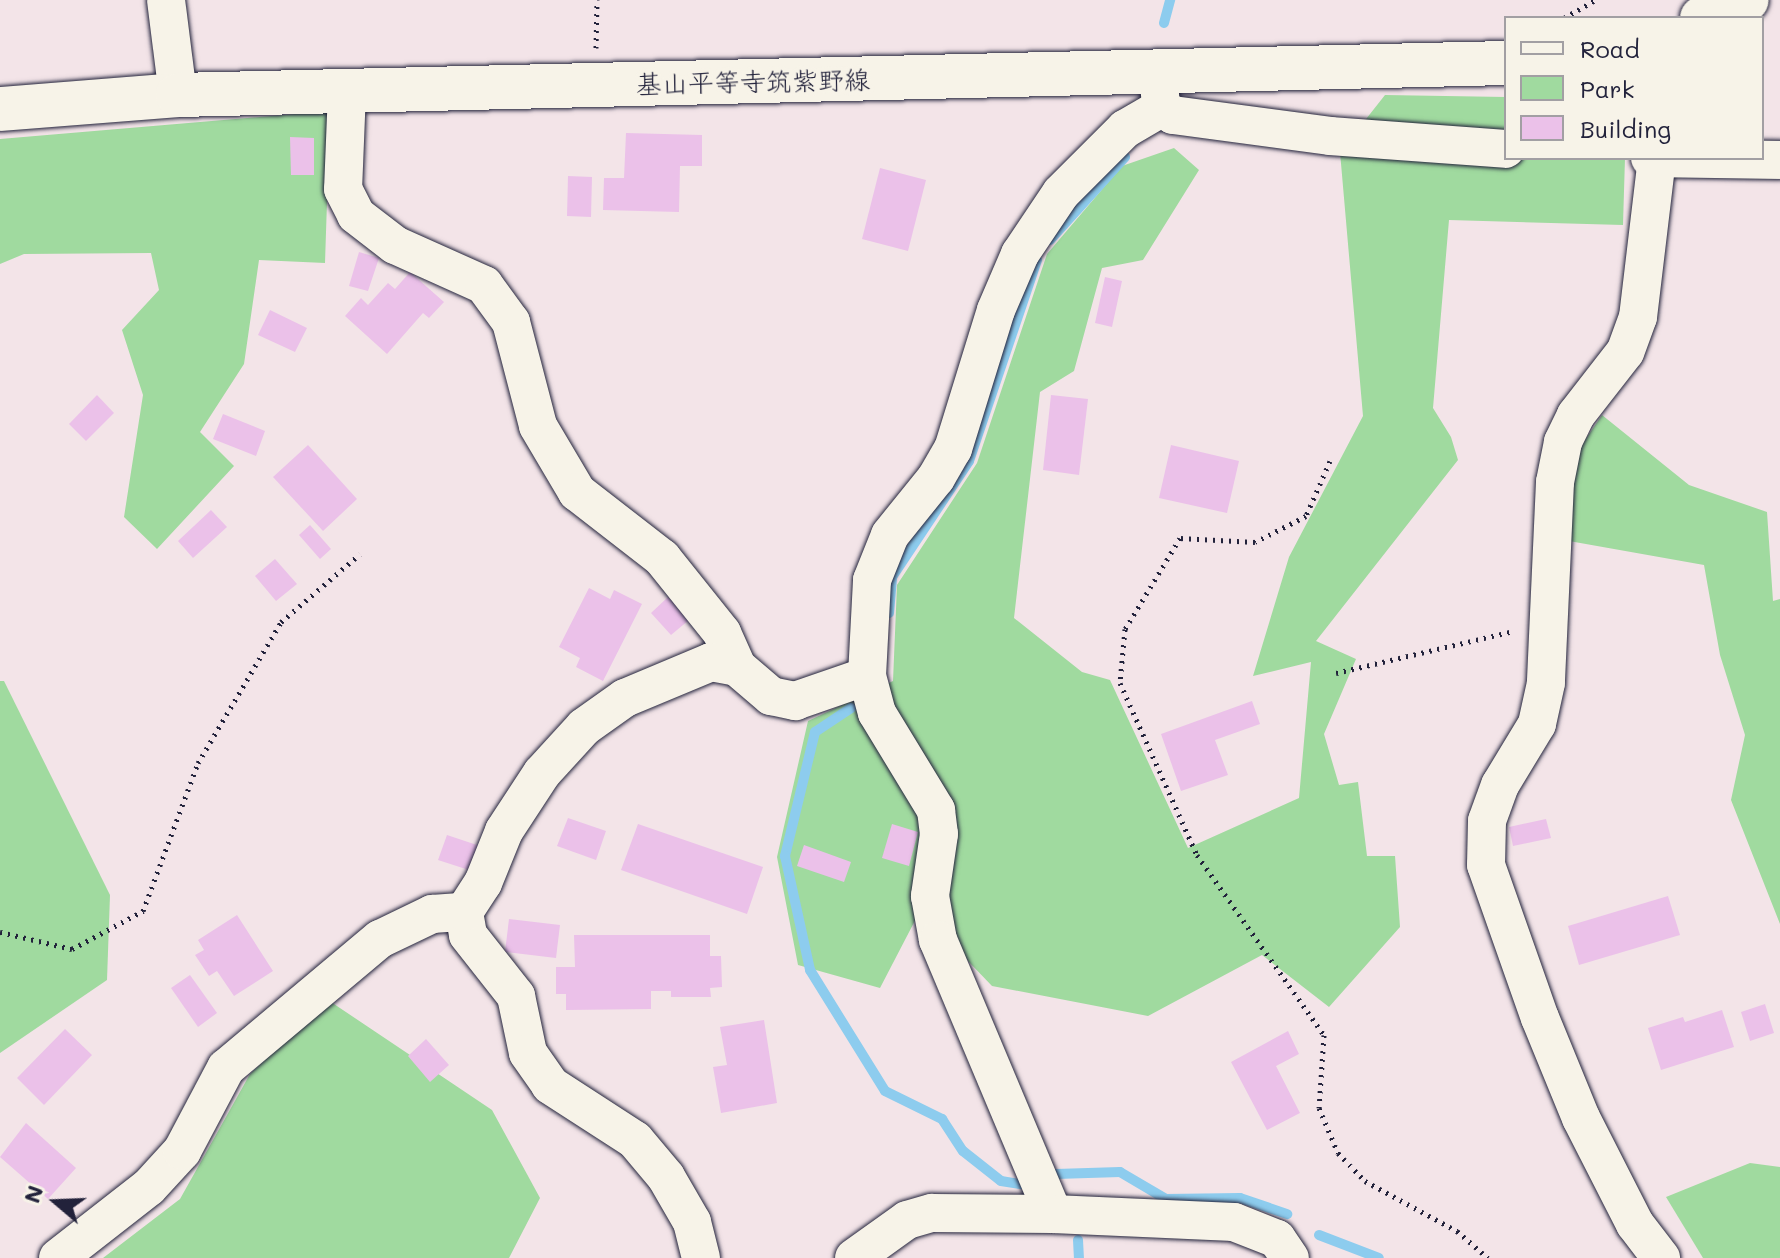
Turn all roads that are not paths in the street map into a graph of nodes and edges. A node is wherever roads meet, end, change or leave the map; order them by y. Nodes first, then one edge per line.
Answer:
1 (166, 0) edge
2 (1747, 0) edge
3 (1707, 16) edge
4 (1504, 63) edge
5 (1160, 90) junction
6 (347, 91) junction
7 (178, 95) junction
8 (0, 109) edge
9 (1504, 149) edge
10 (1657, 160) edge
11 (737, 667) junction
12 (867, 676) junction
13 (464, 912) junction
14 (1053, 1214) junction
15 (58, 1258) edge
16 (701, 1258) edge
17 (854, 1258) edge
18 (1290, 1258) edge
19 (1661, 1258) edge

1 - 7 street
2 - 3 main road
4 - 5 main road, 基山平等寺筑紫野線
5 - 6 main road, 基山平等寺筑紫野線
5 - 9 street
5 - 12 street
6 - 7 main road, 基山平等寺筑紫野線
6 - 11 street
7 - 8 main road, 基山平等寺筑紫野線
10 - 19 street
11 - 12 street
11 - 13 street
12 - 14 street
13 - 15 street
13 - 16 street
14 - 17 street
14 - 18 street

